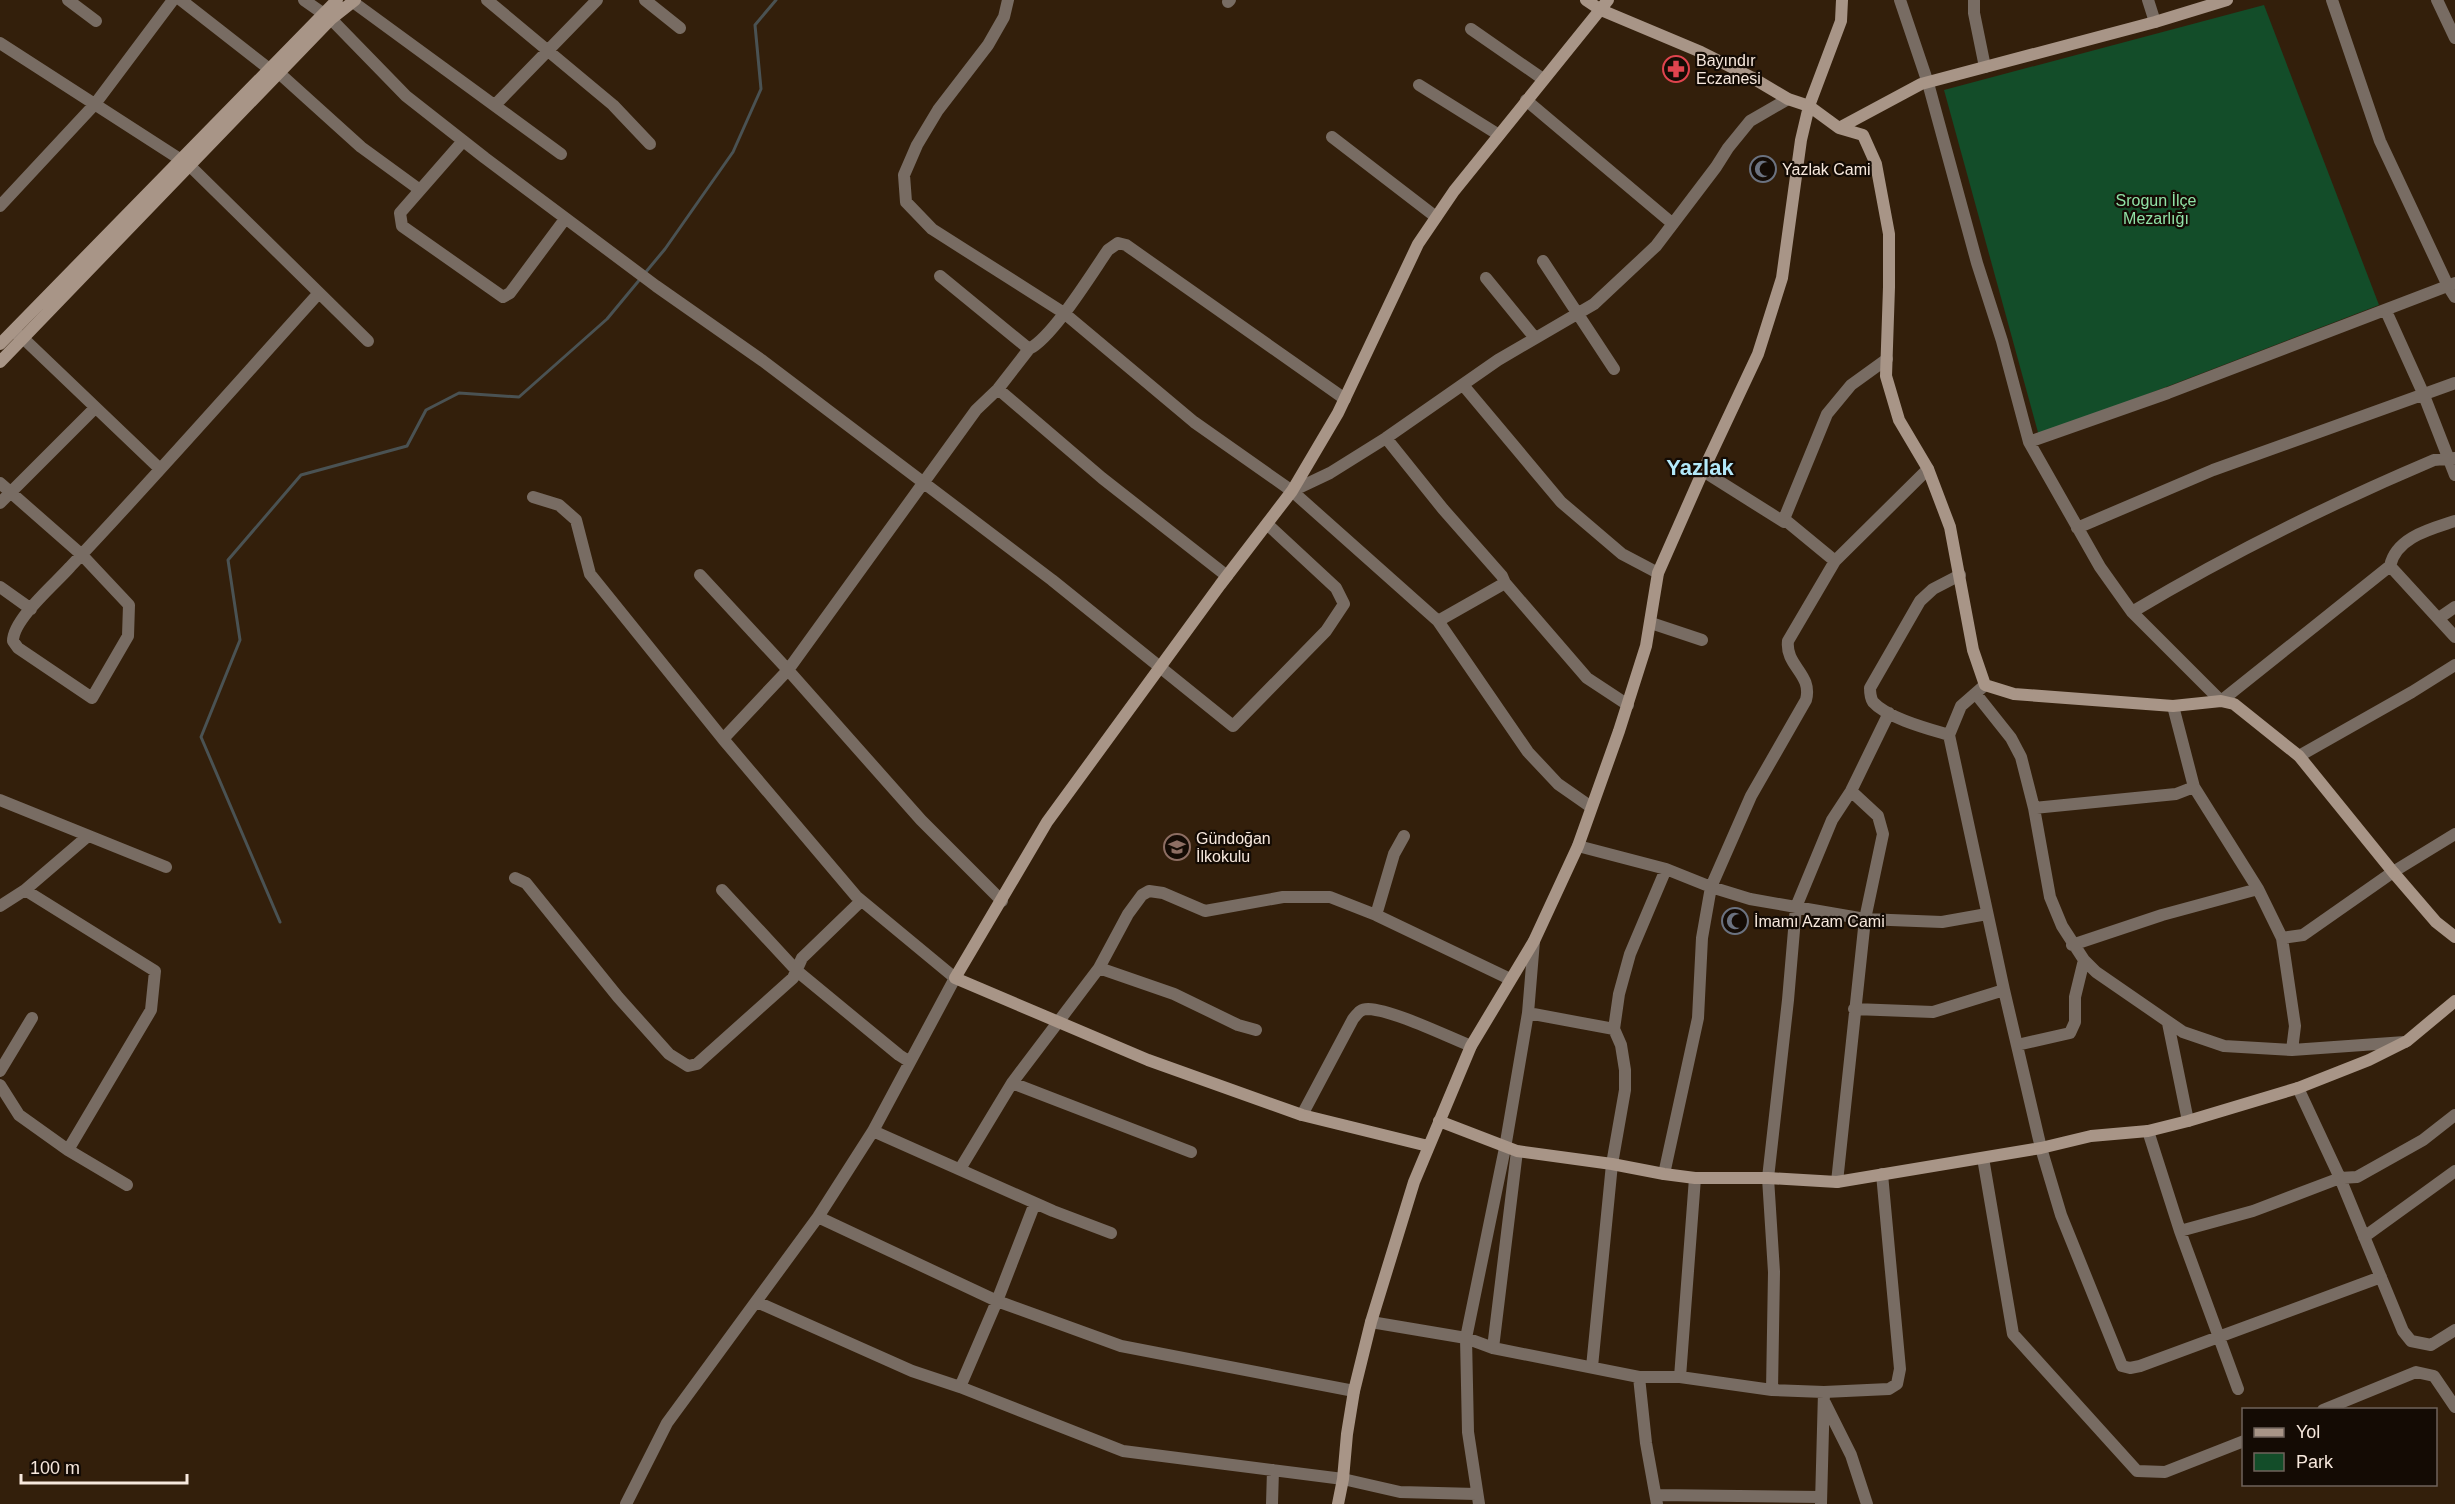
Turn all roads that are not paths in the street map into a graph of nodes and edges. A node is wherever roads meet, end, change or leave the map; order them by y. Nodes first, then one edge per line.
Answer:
1 (68, 0) edge
2 (173, 0) edge
3 (182, 0) edge
4 (304, 0) edge
5 (337, 0) edge
6 (487, 0) edge
7 (597, 0) edge
8 (645, 0) edge
9 (1008, 0) edge
10 (1586, 0) edge
11 (1842, 0) edge
12 (1900, 0) edge
13 (1974, 0) edge
14 (2148, 0) edge
15 (2227, 0) edge
16 (2332, 0) edge
17 (2437, 0) edge
18 (354, 1) edge
19 (1604, 5) edge
20 (326, 17) junction
21 (96, 21) dead end
22 (2155, 21) junction
23 (680, 28) dead end
24 (1471, 29) dead end
25 (2455, 38) edge
26 (0, 43) edge
27 (548, 50) junction
28 (1985, 67) junction
29 (273, 70) junction
30 (1543, 78) junction
31 (1928, 83) junction
32 (1419, 85) dead end
33 (1788, 99) junction
34 (1526, 100) junction
35 (95, 104) junction
36 (495, 105) junction
37 (1809, 106) junction
38 (1839, 128) junction
39 (1499, 135) junction
40 (1332, 137) dead end
41 (463, 141) junction
42 (650, 144) dead end
43 (561, 154) dead end
44 (184, 162) junction
45 (420, 190) junction
46 (0, 206) edge
47 (1436, 217) junction
48 (565, 219) junction
49 (1673, 224) junction
50 (1543, 261) dead end
51 (940, 276) dead end
52 (1486, 278) dead end
53 (2451, 284) edge
54 (318, 294) junction
55 (2455, 297) edge
56 (2386, 310) junction
57 (1064, 313) junction
58 (1578, 313) junction
59 (13, 331) junction
60 (1535, 338) junction
61 (24, 339) junction
62 (368, 341) dead end
63 (0, 344) edge
64 (1029, 349) junction
65 (1887, 359) junction
66 (0, 362) edge
67 (1614, 369) dead end
68 (2455, 383) edge
69 (1463, 385) junction
70 (998, 389) junction
71 (2423, 393) junction
72 (1345, 399) junction
73 (94, 408) junction
74 (1386, 438) junction
75 (2029, 442) junction
76 (2452, 458) edge
77 (160, 469) junction
78 (1928, 469) junction
79 (1703, 471) junction
80 (2455, 475) edge
81 (0, 483) edge
82 (923, 483) junction
83 (1292, 491) junction
84 (11, 493) junction
85 (533, 497) dead end
86 (0, 503) edge
87 (1784, 519) junction
88 (2455, 521) edge
89 (1267, 524) junction
90 (2077, 528) junction
91 (82, 555) junction
92 (1835, 561) junction
93 (2390, 566) junction
94 (1658, 573) junction
95 (700, 575) dead end
96 (1960, 575) junction
97 (1227, 576) junction
98 (1505, 584) junction
99 (0, 587) edge
100 (2455, 607) edge
101 (31, 609) junction
102 (2132, 612) junction
103 (2439, 618) junction
104 (1438, 621) junction
105 (1651, 622) junction
106 (2455, 637) edge
107 (1702, 640) dead end
108 (2455, 665) edge
109 (1160, 668) junction
110 (788, 670) junction
111 (1980, 690) junction
112 (2221, 701) junction
113 (1628, 705) junction
114 (2173, 706) junction
115 (1889, 712) junction
116 (1949, 735) junction
117 (723, 739) junction
118 (2299, 756) junction
119 (2194, 787) junction
120 (1851, 791) junction
121 (0, 800) edge
122 (1591, 807) junction
123 (2034, 808) junction
124 (2455, 834) edge
125 (88, 836) junction
126 (1404, 836) dead end
127 (1578, 846) junction
128 (166, 867) dead end
129 (1666, 869) junction
130 (2393, 872) junction
131 (515, 878) dead end
132 (1711, 887) junction
133 (25, 890) junction
134 (722, 890) dead end
135 (2258, 890) junction
136 (861, 901) junction
137 (1002, 901) junction
138 (0, 906) edge
139 (1796, 907) junction
140 (1987, 914) junction
141 (1376, 915) junction
142 (1865, 919) junction
143 (2455, 937) edge
144 (2282, 938) junction
145 (1534, 941) junction
146 (2072, 945) junction
147 (2084, 960) junction
148 (1099, 968) junction
149 (797, 970) junction
150 (955, 978) junction
151 (1510, 979) junction
152 (2004, 990) junction
153 (2455, 1000) edge
154 (1854, 1010) junction
155 (1528, 1013) junction
156 (32, 1017) dead end
157 (1058, 1021) junction
158 (2168, 1023) junction
159 (1614, 1029) junction
160 (1256, 1030) dead end
161 (2407, 1041) junction
162 (2017, 1045) junction
163 (1471, 1046) junction
164 (2292, 1050) junction
165 (910, 1062) junction
166 (0, 1071) edge
167 (1012, 1083) junction
168 (0, 1085) edge
169 (2298, 1088) junction
170 (1302, 1115) junction
171 (2455, 1115) edge
172 (1439, 1121) junction
173 (2188, 1121) junction
174 (873, 1131) junction
175 (2148, 1131) junction
176 (1428, 1146) junction
177 (2042, 1148) junction
178 (1511, 1149) junction
179 (68, 1150) junction
180 (1191, 1152) dead end
181 (1983, 1158) junction
182 (1612, 1164) junction
183 (960, 1169) junction
184 (2455, 1171) edge
185 (1664, 1174) junction
186 (1882, 1174) junction
187 (1695, 1178) junction
188 (1768, 1178) junction
189 (2340, 1178) junction
190 (1837, 1182) junction
191 (127, 1185) dead end
192 (1035, 1203) junction
193 (818, 1217) junction
194 (2180, 1231) junction
195 (1111, 1233) dead end
196 (2364, 1237) junction
197 (2381, 1276) junction
198 (997, 1301) junction
199 (757, 1302) junction
200 (1371, 1322) junction
201 (2455, 1330) edge
202 (2219, 1335) junction
203 (1466, 1338) junction
204 (1493, 1348) junction
205 (1592, 1367) junction
206 (1639, 1377) junction
207 (1680, 1377) junction
208 (960, 1387) junction
209 (2238, 1389) dead end
210 (1772, 1390) junction
211 (1354, 1391) junction
212 (1824, 1398) junction
213 (2455, 1407) edge
214 (2328, 1408) edge
215 (2242, 1442) edge
216 (1274, 1470) junction
217 (1343, 1479) junction
218 (1477, 1499) edge
219 (1657, 1499) edge
220 (1821, 1501) edge
221 (626, 1504) edge
222 (1272, 1504) edge
223 (1338, 1504) edge
224 (1867, 1504) edge

1 - 21 street
2 - 35 street
3 - 29 street
4 - 20 street
5 - 20 street
6 - 27 street
7 - 27 street
8 - 23 street
9 - 57 street
10 - 19 street
11 - 37 street
12 - 31 street
13 - 28 street
14 - 22 street
15 - 22 street
16 - 53 street
17 - 25 street
18 - 20 street
18 - 36 street
19 - 30 street
19 - 33 street
20 - 29 street
20 - 41 street
22 - 28 street
24 - 30 street
26 - 35 street
27 - 36 street
27 - 42 street
28 - 31 street
29 - 44 street
29 - 45 street
30 - 34 street
31 - 38 street
31 - 75 street
32 - 39 street
33 - 37 street
33 - 49 street
34 - 39 street
34 - 49 street
35 - 44 street
35 - 46 street
36 - 43 street
37 - 38 street
37 - 79 street
38 - 65 street
39 - 47 street
40 - 47 street
41 - 45 street
41 - 48 street
44 - 54 street
44 - 59 street
44 - 61 street
45 - 48 street
47 - 72 street
48 - 82 street
49 - 58 street
50 - 58 street
51 - 64 street
52 - 60 street
53 - 55 street
53 - 56 street
54 - 62 street
54 - 77 street
56 - 71 street
56 - 75 street
57 - 64 street
57 - 72 street
57 - 83 street
58 - 60 street
58 - 67 street
59 - 61 street
59 - 63 street
60 - 69 street
61 - 66 street
61 - 73 street
64 - 70 street
65 - 78 street
65 - 87 street
68 - 71 street
69 - 74 street
69 - 94 street
70 - 82 street
70 - 97 street
71 - 76 street
71 - 90 street
72 - 83 street
73 - 77 street
73 - 84 street
74 - 83 street
74 - 98 street
75 - 90 street
76 - 80 street
76 - 102 street
77 - 91 street
78 - 92 street
78 - 96 street
79 - 87 street
79 - 94 street
81 - 84 street
82 - 109 street
82 - 110 street
83 - 89 street
83 - 104 street
84 - 86 street
84 - 91 street
85 - 117 street
87 - 92 street
88 - 93 street
89 - 97 street
89 - 109 street
90 - 102 street
91 - 101 street
91 - 101 street
92 - 132 street
93 - 103 street
93 - 112 street
94 - 105 street
95 - 110 street
96 - 111 street
96 - 115 street
97 - 109 street
98 - 104 street
98 - 113 street
99 - 101 street
100 - 103 street
102 - 112 street
103 - 106 street
104 - 122 street
105 - 107 street
105 - 113 street
108 - 118 street
109 - 137 street
110 - 117 street
110 - 137 street
111 - 114 street
111 - 116 street
111 - 123 street
112 - 114 street
112 - 118 street
113 - 122 street
114 - 119 street
115 - 116 street
115 - 120 street
116 - 140 street
117 - 136 street
118 - 130 street
119 - 123 street
119 - 135 street
120 - 139 street
120 - 142 street
121 - 125 street
122 - 127 street
123 - 146 street
124 - 130 street
125 - 128 street
125 - 133 street
126 - 141 street
127 - 129 street
127 - 145 street
129 - 132 street
129 - 159 street
130 - 143 street
130 - 144 street
131 - 149 street
132 - 139 street
132 - 185 street
133 - 138 street
133 - 179 street
134 - 149 street
135 - 144 street
135 - 146 street
136 - 149 street
136 - 150 street
137 - 150 street
139 - 142 street
139 - 188 street
140 - 142 street
140 - 152 street
141 - 148 street
141 - 151 street
142 - 154 street
144 - 164 street
145 - 151 street
145 - 155 street
146 - 147 street
147 - 158 street
147 - 162 street
148 - 157 street
148 - 160 street
149 - 165 street
150 - 157 street
150 - 165 street
151 - 163 street
152 - 154 street
152 - 162 street
153 - 161 street
154 - 190 street
155 - 159 street
155 - 178 street
156 - 166 street
157 - 167 street
157 - 170 street
158 - 164 street
158 - 173 street
159 - 182 street
161 - 164 street
161 - 169 street
162 - 177 street
163 - 170 street
163 - 172 street
165 - 174 street
167 - 180 street
167 - 183 street
168 - 179 street
169 - 173 street
169 - 189 street
170 - 176 street
171 - 189 street
172 - 176 street
172 - 178 street
173 - 175 street
174 - 183 street
174 - 193 street
175 - 177 street
175 - 194 street
176 - 200 street
177 - 181 street
177 - 202 street
178 - 182 street
178 - 203 street
178 - 204 street
179 - 191 street
181 - 186 street
181 - 215 street
182 - 185 street
182 - 205 street
183 - 192 street
184 - 196 street
185 - 187 street
186 - 190 street
186 - 212 street
187 - 188 street
187 - 207 street
188 - 190 street
188 - 210 street
189 - 194 street
189 - 196 street
192 - 195 street
192 - 198 street
193 - 198 street
193 - 199 street
194 - 202 street
196 - 197 street
197 - 201 street
197 - 202 street
198 - 208 street
198 - 211 street
199 - 208 street
199 - 221 street
200 - 203 street
200 - 211 street
202 - 209 street
203 - 204 street
203 - 218 street
204 - 205 street
205 - 206 street
206 - 207 street
206 - 219 street
207 - 210 street
208 - 216 street
210 - 212 street
211 - 217 street
212 - 220 street
212 - 224 street
213 - 214 street
216 - 217 street
216 - 222 street
217 - 218 street
217 - 223 street
219 - 220 street

